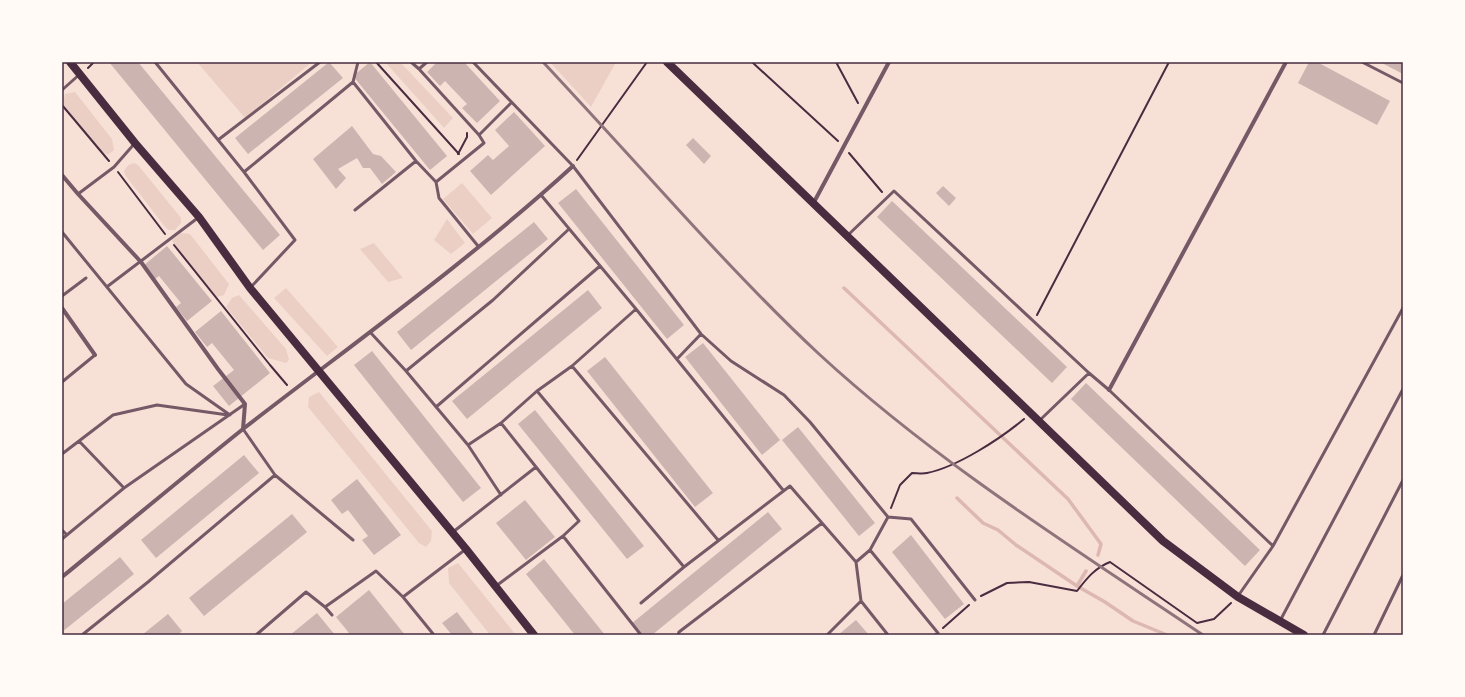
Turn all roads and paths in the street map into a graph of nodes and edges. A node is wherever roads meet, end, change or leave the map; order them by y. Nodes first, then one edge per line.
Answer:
1 (70, 62) edge
2 (155, 62) edge
3 (320, 62) edge
4 (358, 62) edge
5 (376, 62) edge
6 (411, 62) edge
7 (427, 62) edge
8 (472, 62) edge
9 (647, 62) edge
10 (667, 62) edge
11 (752, 62) edge
12 (836, 62) edge
13 (889, 62) edge
14 (1169, 62) edge
15 (1286, 62) edge
16 (1362, 62) edge
17 (419, 69) junction
18 (80, 74) junction
19 (353, 82) junction
20 (1403, 83) edge
21 (62, 90) edge
22 (511, 103) junction
23 (62, 105) edge
24 (862, 111) junction
25 (469, 124) junction
26 (479, 135) junction
27 (218, 140) junction
28 (134, 143) junction
29 (844, 146) junction
30 (458, 154) junction
31 (464, 160) junction
32 (416, 161) junction
33 (114, 166) junction
34 (573, 166) junction
35 (244, 172) junction
36 (62, 175) edge
37 (436, 182) junction
38 (78, 194) junction
39 (541, 195) junction
40 (887, 198) junction
41 (813, 204) junction
42 (355, 210) dead end
43 (199, 217) junction
44 (569, 229) junction
45 (62, 232) edge
46 (846, 237) junction
47 (170, 239) junction
48 (478, 246) junction
49 (141, 262) junction
50 (600, 266) junction
51 (86, 278) dead end
52 (108, 286) junction
53 (250, 288) junction
54 (62, 296) edge
55 (62, 308) edge
56 (1403, 308) edge
57 (636, 309) junction
58 (1034, 321) junction
59 (370, 332) junction
60 (701, 334) junction
61 (95, 355) joint
62 (677, 359) junction
63 (572, 366) junction
64 (406, 371) junction
65 (319, 372) junction
66 (1089, 373) junction
67 (62, 382) edge
68 (1403, 389) edge
69 (1109, 390) junction
70 (537, 391) junction
71 (293, 392) junction
72 (245, 404) junction
73 (436, 407) junction
74 (1031, 414) junction
75 (230, 415) junction
76 (1038, 421) junction
77 (501, 422) junction
78 (243, 429) junction
79 (79, 441) junction
80 (468, 445) junction
81 (62, 454) edge
82 (536, 467) junction
83 (275, 475) junction
84 (1403, 480) edge
85 (124, 488) junction
86 (783, 490) junction
87 (501, 494) junction
88 (888, 517) junction
89 (822, 523) junction
90 (62, 530) edge
91 (452, 533) junction
92 (67, 535) junction
93 (563, 536) junction
94 (62, 539) edge
95 (353, 540) dead end
96 (718, 540) junction
97 (1273, 546) junction
98 (466, 549) junction
99 (870, 550) junction
100 (856, 562) junction
101 (684, 567) junction
102 (1403, 575) edge
103 (62, 577) edge
104 (495, 587) junction
105 (403, 597) junction
106 (1238, 597) junction
107 (975, 600) junction
108 (861, 601) junction
109 (641, 603) dead end
110 (325, 607) junction
111 (332, 615) dead end
112 (1280, 621) junction
113 (936, 634) edge
114 (82, 635) edge
115 (256, 635) edge
116 (434, 635) edge
117 (534, 635) edge
118 (641, 635) edge
119 (678, 635) edge
120 (829, 635) edge
121 (888, 635) edge
122 (1304, 635) edge
123 (1322, 635) edge
124 (1374, 635) edge

1 - 18 main road
2 - 27 lane
3 - 27 lane
4 - 19 lane
5 - 30 path
6 - 17 lane
7 - 17 lane
8 - 22 lane
9 - 34 path
10 - 41 main road
11 - 29 path
12 - 24 path
13 - 24 street
14 - 58 path
15 - 69 street
16 - 20 lane
17 - 25 lane
18 - 21 lane
18 - 28 main road
19 - 32 lane
19 - 35 lane
22 - 26 lane
22 - 34 lane
23 - 33 path
24 - 29 street
25 - 26 lane
25 - 30 path
26 - 31 lane
27 - 35 lane
28 - 33 lane
28 - 43 main road
29 - 40 path
29 - 41 street
30 - 31 path
31 - 37 lane
32 - 37 lane
32 - 42 lane
33 - 38 lane
33 - 47 path
34 - 39 street
34 - 60 lane
35 - 53 lane
36 - 38 street
37 - 48 lane
38 - 49 street
39 - 44 lane
39 - 48 street
40 - 46 lane
40 - 58 lane
41 - 46 main road
43 - 47 lane
43 - 53 main road
44 - 50 lane
44 - 64 lane
45 - 52 lane
46 - 74 main road
47 - 49 lane
47 - 71 path
48 - 59 street
49 - 52 lane
49 - 72 street
50 - 57 lane
50 - 73 lane
51 - 54 lane
52 - 75 lane
53 - 65 main road
55 - 61 street
56 - 97 lane
57 - 62 lane
57 - 63 lane
58 - 66 lane
59 - 64 lane
59 - 65 street
60 - 62 lane
60 - 88 lane
61 - 67 lane
62 - 86 lane
63 - 70 lane
63 - 96 lane
64 - 73 lane
65 - 71 street
65 - 91 main road
66 - 69 lane
66 - 76 lane
68 - 112 lane
69 - 97 lane
70 - 77 lane
70 - 101 lane
71 - 78 street
72 - 75 lane
72 - 78 street
73 - 80 lane
74 - 76 main road
74 - 88 path
75 - 79 lane
75 - 85 lane
76 - 106 main road
77 - 80 lane
77 - 82 lane
78 - 83 lane
78 - 103 street
79 - 81 lane
79 - 85 lane
80 - 87 lane
82 - 87 lane
82 - 93 lane
83 - 95 lane
83 - 114 lane
84 - 123 lane
85 - 92 lane
86 - 89 lane
86 - 96 lane
87 - 91 lane
88 - 99 lane
88 - 107 lane
89 - 100 lane
89 - 119 lane
90 - 92 lane
91 - 98 main road
92 - 94 lane
93 - 104 lane
93 - 118 lane
96 - 101 lane
97 - 106 lane
98 - 104 main road
98 - 105 lane
99 - 100 lane
99 - 113 lane
100 - 108 lane
101 - 109 lane
102 - 124 lane
104 - 117 main road
105 - 110 lane
105 - 116 lane
106 - 107 path
106 - 112 main road
107 - 113 path
108 - 120 lane
108 - 121 lane
110 - 111 lane
110 - 115 lane
112 - 122 main road

